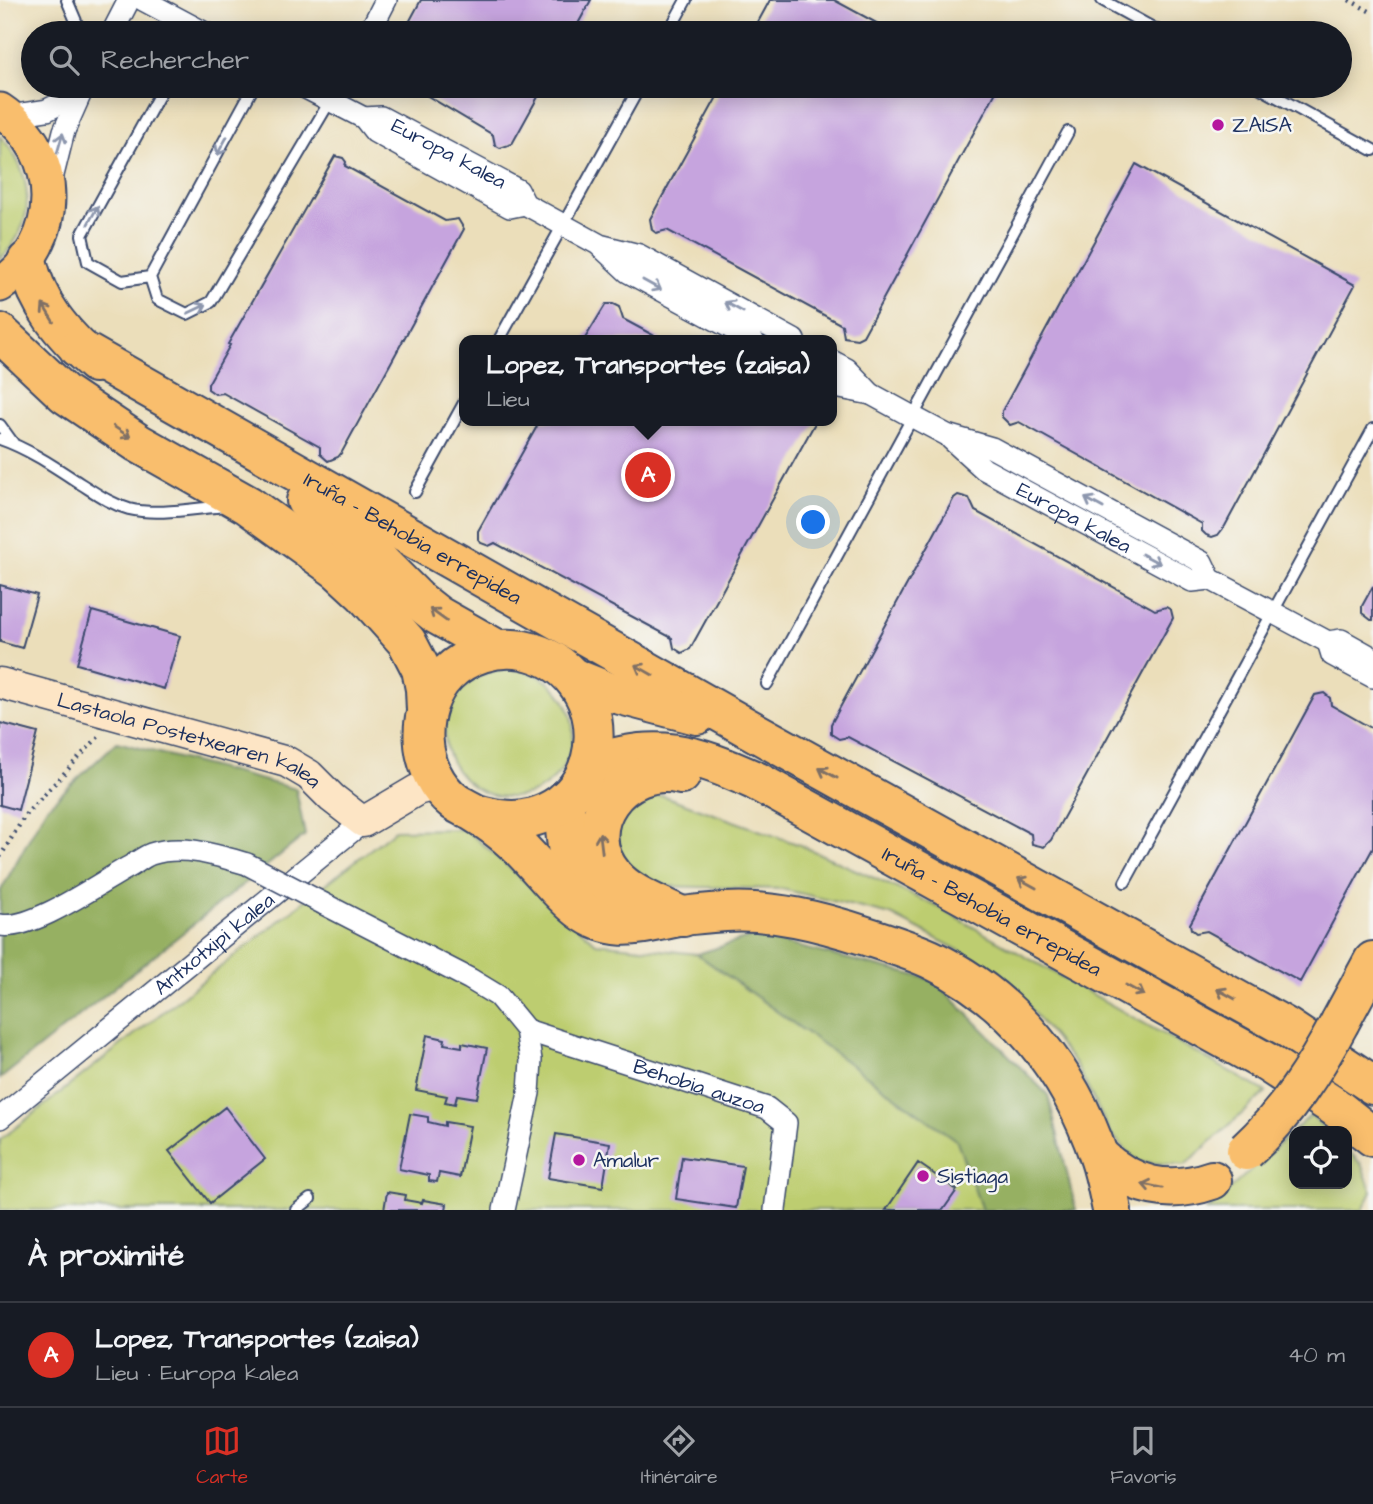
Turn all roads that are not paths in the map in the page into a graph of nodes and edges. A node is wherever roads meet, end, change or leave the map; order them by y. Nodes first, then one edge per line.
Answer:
1 (68, 0) edge
2 (129, 0) edge
3 (144, 0) edge
4 (386, 0) edge
5 (687, 0) edge
6 (1102, 0) edge
7 (76, 21) edge
8 (118, 21) edge
9 (183, 21) edge
10 (375, 21) edge
11 (675, 21) edge
12 (1140, 21) edge
13 (66, 98) edge
14 (78, 98) edge
15 (157, 98) edge
16 (247, 98) edge
17 (332, 98) edge
18 (341, 98) edge
19 (633, 98) edge
20 (1279, 98) edge
21 (4, 113) edge
22 (1068, 132) dead end
23 (1373, 150) edge
24 (49, 195) junction
25 (563, 226) junction
26 (598, 244) junction
27 (13, 273) edge
28 (150, 277) junction
29 (0, 333) edge
30 (502, 335) edge
31 (744, 335) edge
32 (785, 335) edge
33 (78, 348) junction
34 (837, 364) edge
35 (837, 386) edge
36 (871, 394) junction
37 (459, 412) edge
38 (913, 417) junction
39 (0, 425) edge
40 (1373, 429) edge
41 (0, 432) edge
42 (0, 439) edge
43 (13, 444) junction
44 (415, 492) dead end
45 (248, 506) junction
46 (1273, 612) junction
47 (1328, 642) junction
48 (497, 649) junction
49 (1373, 658) edge
50 (1373, 677) edge
51 (574, 678) junction
52 (0, 683) edge
53 (767, 684) dead end
54 (426, 711) junction
55 (747, 727) junction
56 (589, 765) junction
57 (438, 784) junction
58 (566, 799) junction
59 (477, 814) junction
60 (363, 822) junction
61 (837, 826) junction
62 (1125, 882) dead end
63 (683, 916) junction
64 (0, 925) edge
65 (1373, 961) edge
66 (526, 1030) junction
67 (1373, 1085) edge
68 (0, 1118) edge
69 (1373, 1137) edge
70 (1094, 1145) junction
71 (1212, 1180) junction
72 (310, 1199) dead end
73 (296, 1210) edge
74 (504, 1210) edge
75 (775, 1210) edge
76 (1103, 1210) edge
77 (1112, 1210) edge
78 (1186, 1210) edge

1 - 7 lane
2 - 8 street
3 - 9 street
4 - 10 street
5 - 11 lane
6 - 12 lane
13 - 21 street
24 -> 14 street
28 -> 15 lane
16 -> 28 lane
28 -> 17 lane
18 - 25 street, Europa kalea
19 - 25 lane
20 - 23 lane
21 - 24 main road
22 - 38 lane
24 - 27 main road
25 - 26 street, Europa kalea
25 - 30 lane
26 -> 31 street, Europa kalea
32 -> 26 street, Europa kalea
33 -> 27 highway, Iruña - Behobia errepidea
29 -> 45 highway
48 -> 33 highway, Iruña - Behobia errepidea
55 -> 33 highway, Iruña - Behobia errepidea
34 - 36 street, Europa kalea
35 - 36 street, Europa kalea
36 - 38 street, Europa kalea
37 - 44 lane
38 - 46 street, Europa kalea
38 - 53 lane
39 - 43 lane
40 - 46 lane
41 - 43 lane
42 - 43 lane
43 - 45 lane
45 - 54 highway
46 - 47 street, Europa kalea
46 - 62 lane
47 - 49 street, Europa kalea
47 - 50 street, Europa kalea
48 - 51 highway
48 - 54 highway
51 - 55 highway, Iruña - Behobia errepidea
51 - 56 highway
52 - 60 street, Lastaola Postetxearen kalea
54 - 57 highway
67 -> 55 highway, Iruña - Behobia errepidea
56 - 58 highway
56 - 61 highway, Iruña - Behobia errepidea
57 - 59 highway
57 - 60 street, Antxotxipi kalea
58 - 59 highway
58 - 63 highway
59 - 63 highway
60 - 68 street, Antxotxipi kalea
63 -> 61 highway
61 -> 69 highway, Iruña - Behobia errepidea
63 - 70 highway
64 - 66 street, bridge
65 - 71 highway, bridge
66 - 74 street
66 - 75 street, Behobia auzoa
71 -> 70 highway
70 - 76 highway
70 - 77 highway
71 - 78 highway
72 - 73 lane

